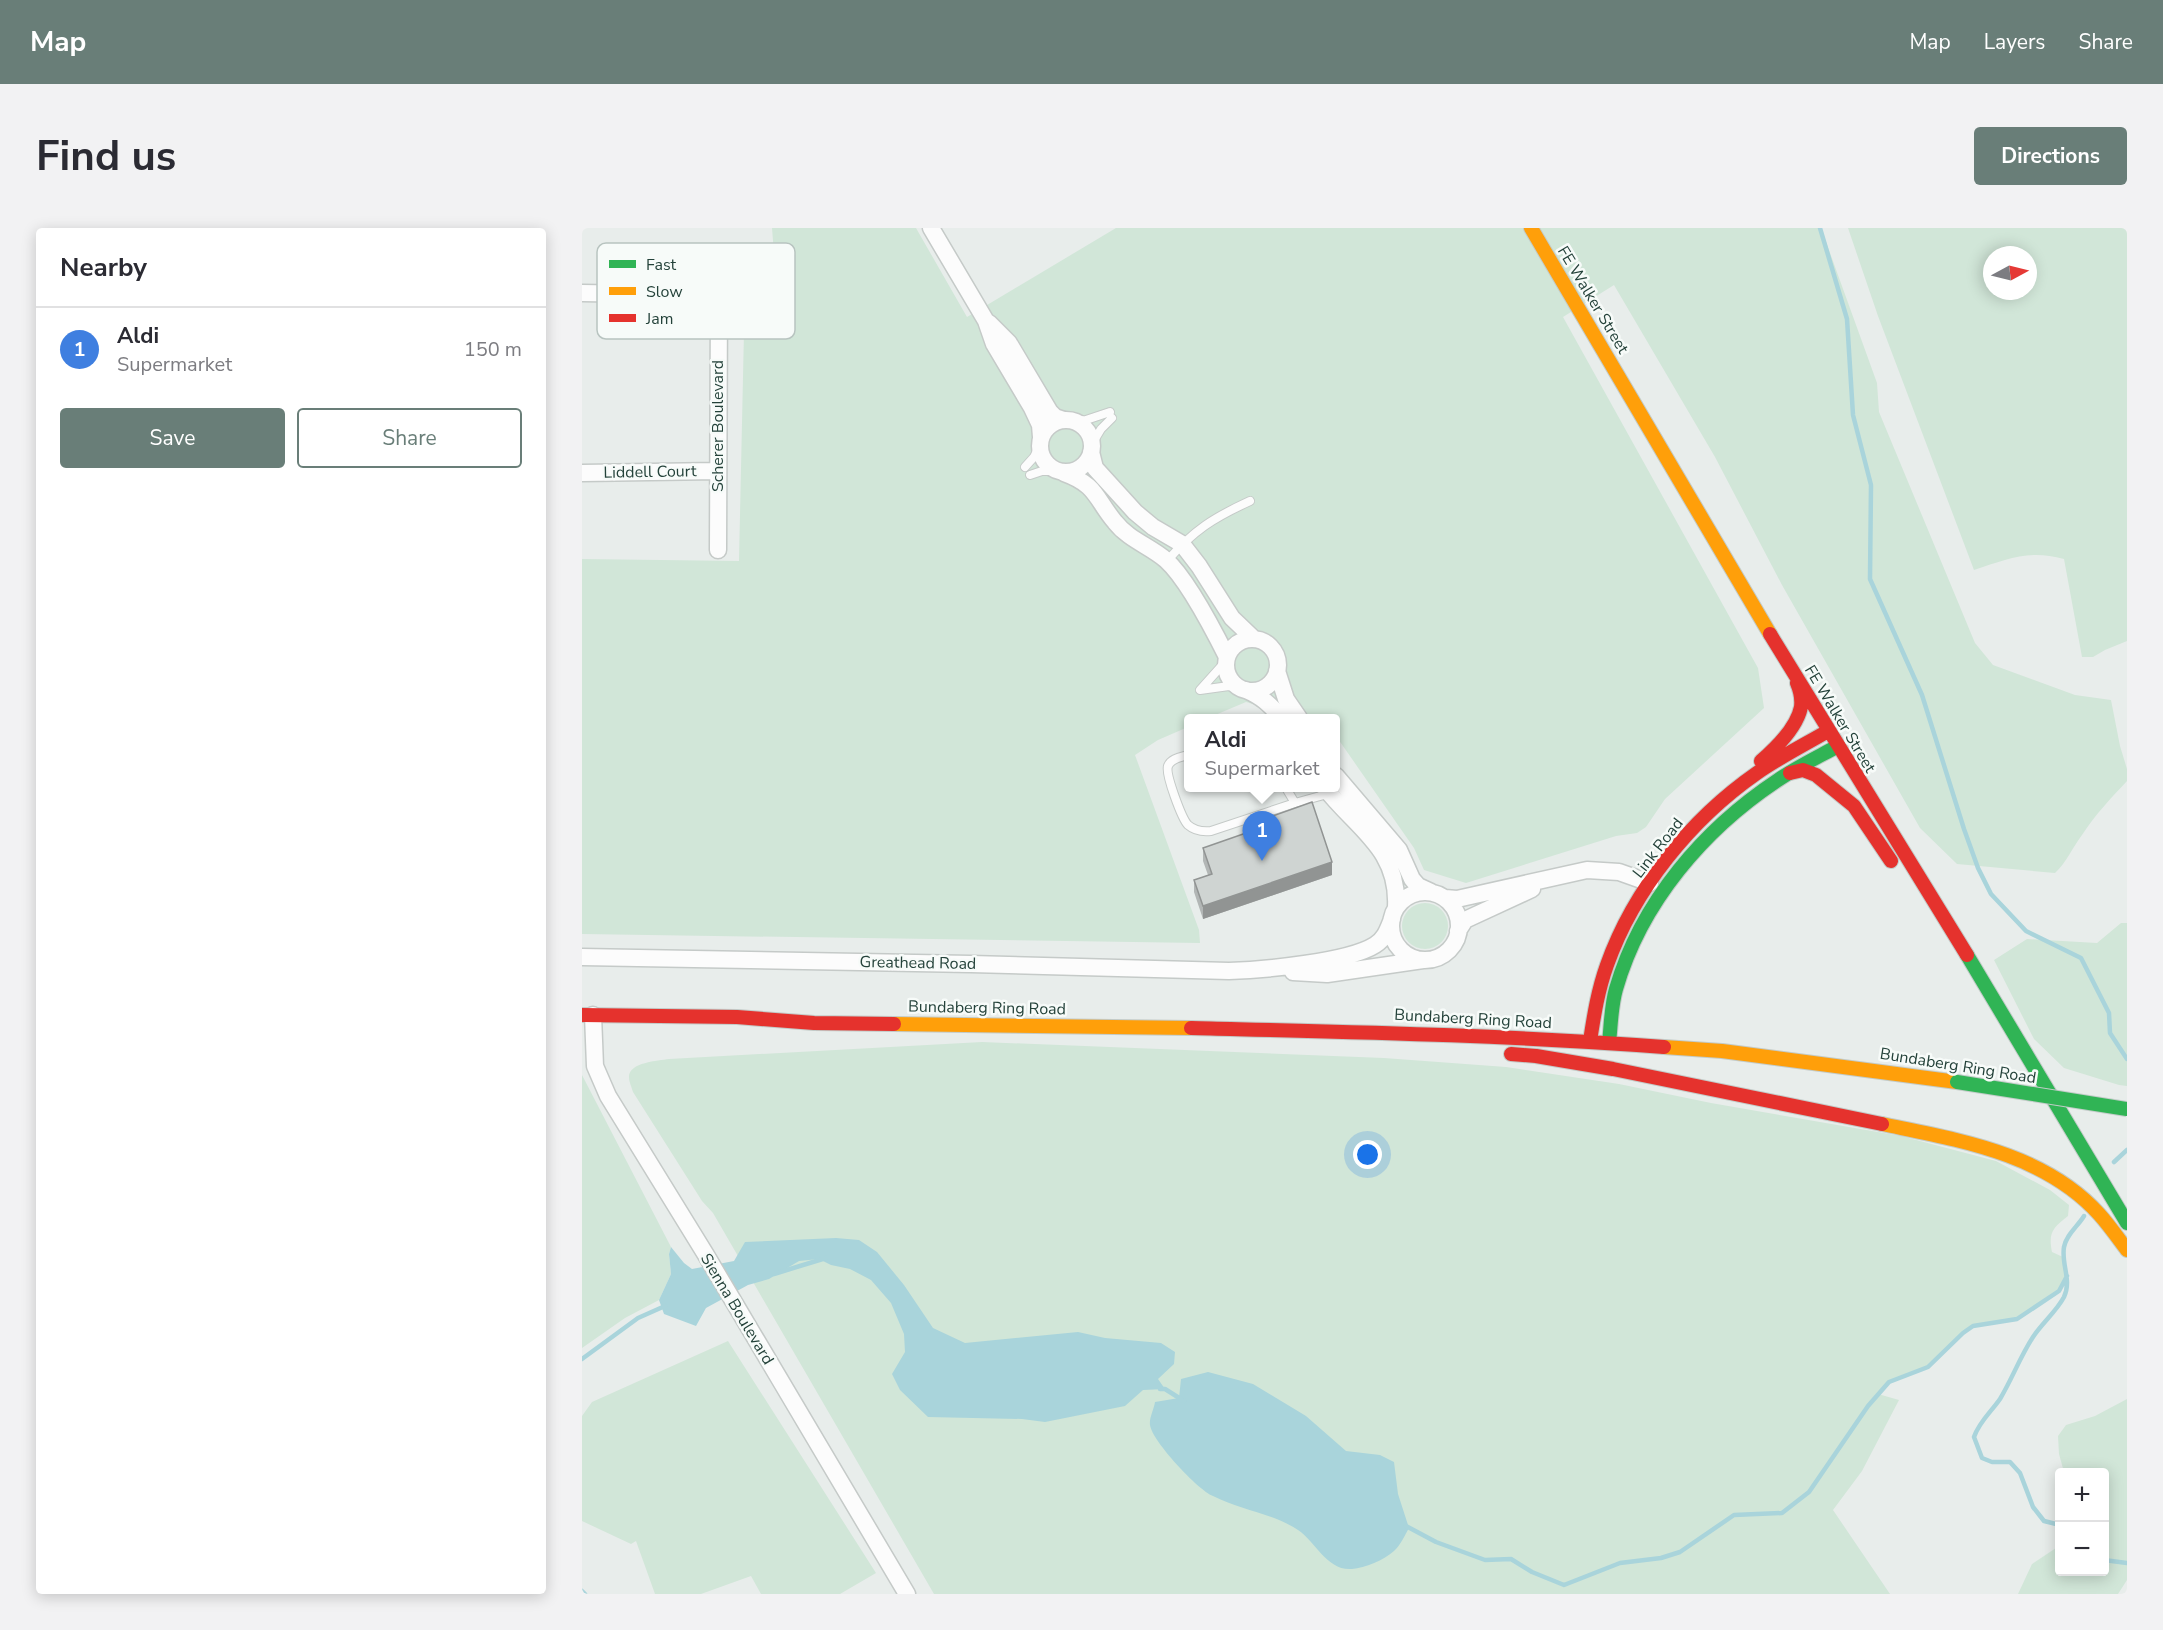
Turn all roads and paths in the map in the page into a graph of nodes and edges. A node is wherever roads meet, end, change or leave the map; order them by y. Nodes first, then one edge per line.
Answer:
1 (931, 228) edge
2 (1531, 228) edge
3 (582, 293) edge
4 (597, 293) edge
5 (986, 321) junction
6 (719, 339) edge
7 (1068, 421) junction
8 (1041, 441) junction
9 (1092, 448) junction
10 (1025, 467) dead end
11 (718, 471) junction
12 (1060, 472) junction
13 (582, 473) edge
14 (1030, 475) dead end
15 (1250, 501) dead end
16 (1182, 544) junction
17 (718, 550) dead end
18 (1167, 561) junction
19 (1254, 639) junction
20 (1227, 659) junction
21 (1277, 671) junction
22 (1795, 676) junction
23 (1243, 689) junction
24 (1278, 714) edge
25 (1296, 714) edge
26 (1828, 730) junction
27 (1838, 746) junction
28 (1184, 757) edge
29 (1790, 773) junction
30 (1288, 792) edge
31 (1322, 792) edge
32 (1338, 792) edge
33 (1339, 792) edge
34 (1295, 803) junction
35 (1709, 812) junction
36 (1566, 874) junction
37 (1657, 888) junction
38 (1438, 895) junction
39 (1394, 913) junction
40 (1458, 931) junction
41 (1959, 943) junction
42 (582, 957) edge
43 (1435, 958) junction
44 (1255, 970) junction
45 (814, 1023) junction
46 (592, 1024) edge
47 (681, 1030) dead end
48 (1390, 1032) junction
49 (1590, 1041) junction
50 (1609, 1043) junction
51 (1459, 1049) dead end
52 (1492, 1052) dead end
53 (2127, 1109) edge
54 (2127, 1223) edge
55 (2127, 1250) edge
56 (907, 1594) edge

1 - 5 street
2 - 22 main road, FE Walker Street
3 - 4 street
5 - 7 street
5 - 8 street
6 - 11 street, Scherer Boulevard
7 - 8 street
7 - 9 street
7 - 9 lane
8 - 10 lane
8 - 12 street
9 - 12 street
9 - 16 street
11 - 13 street, Liddell Court
11 - 17 street, Scherer Boulevard
12 - 14 lane
12 - 18 street
15 - 16 lane
16 - 18 lane
16 - 19 street
18 - 20 street
19 - 20 street
19 - 21 street
20 - 23 street
20 - 23 lane
21 - 23 street
21 - 25 street
22 - 26 main road, FE Walker Street
22 - 35 main road
23 - 24 street
26 - 27 main road, FE Walker Street
26 - 35 main road, Link Road
27 - 29 main road, Link Road
27 - 41 main road, FE Walker Street
28 - 34 lane
29 - 37 main road, Link Road
29 - 41 main road
30 - 34 lane
31 - 34 lane
32 - 39 street
33 - 38 street
35 - 37 main road, Link Road
36 - 37 street, Greathead Road
36 - 38 street, Greathead Road
36 - 40 street, Greathead Road
37 - 49 main road, Link Road
37 - 50 main road, Link Road
38 - 39 street, Greathead Road
38 - 40 street
39 - 43 street
39 - 44 street, Greathead Road
40 - 43 street, Greathead Road
41 - 54 main road, FE Walker Street
42 - 44 street, Greathead Road
43 - 44 street, Greathead Road
45 - 46 main road, Bundaberg Ring Road
45 - 47 main road, Bundaberg Ring Road
45 - 48 main road, Bundaberg Ring Road
46 - 56 street, Sienna Boulevard
48 - 49 main road, Bundaberg Ring Road
48 - 51 main road
49 - 50 main road, Bundaberg Ring Road
50 - 53 main road, Bundaberg Ring Road, bridge
52 - 55 main road

